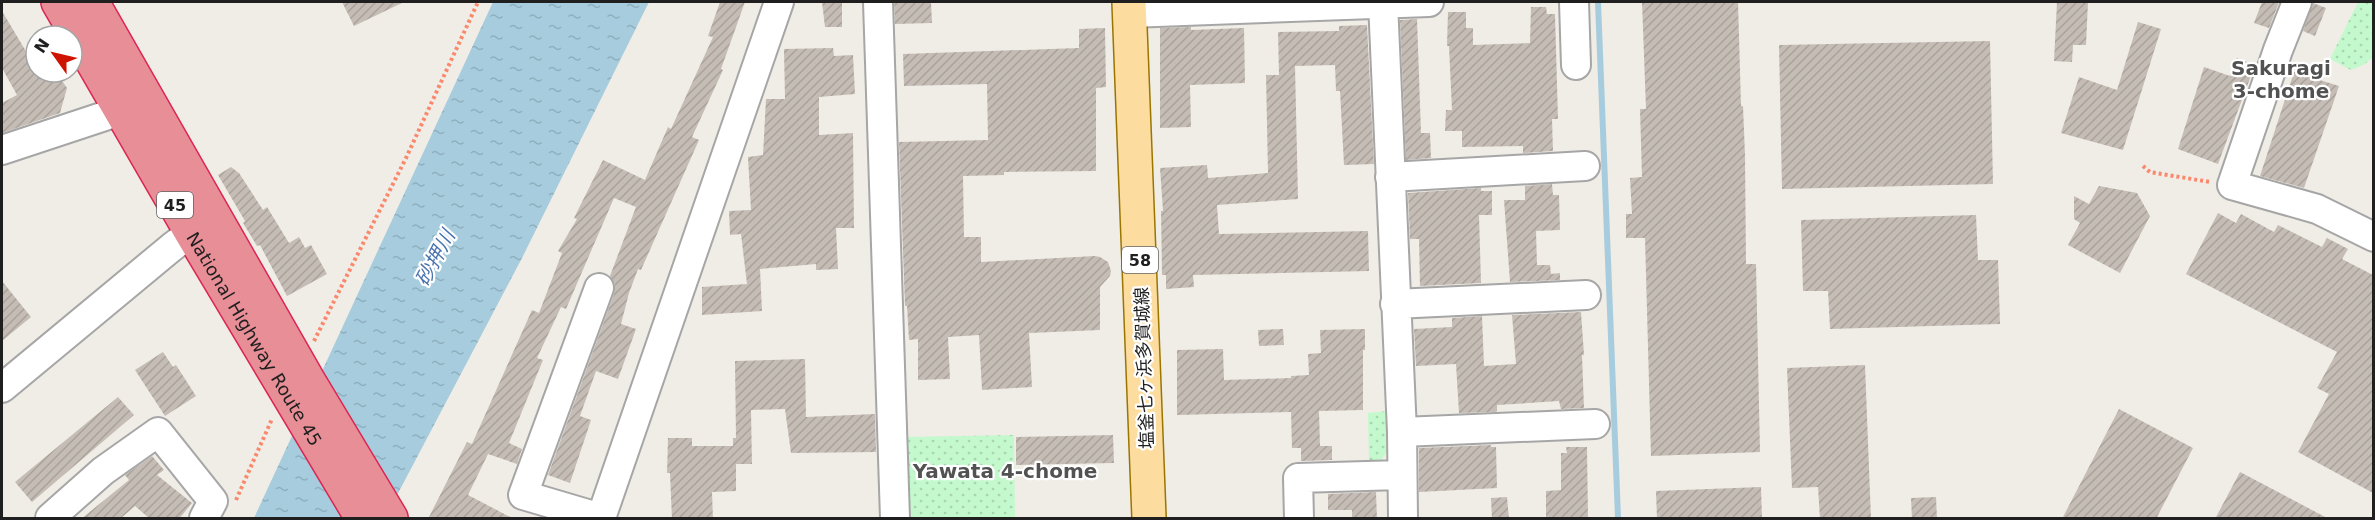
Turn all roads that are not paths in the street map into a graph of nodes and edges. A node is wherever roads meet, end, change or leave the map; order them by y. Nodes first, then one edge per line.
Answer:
1 (58, 2) edge
2 (92, 2) edge
3 (779, 2) edge
4 (878, 2) edge
5 (1429, 2) edge
6 (1574, 2) edge
7 (2297, 2) edge
8 (1383, 3) edge
9 (1130, 7) edge
10 (1576, 64) dead end
11 (120, 111) junction
12 (2, 150) edge
13 (1585, 166) dead end
14 (1389, 177) junction
15 (203, 224) junction
16 (2373, 237) edge
17 (599, 288) dead end
18 (1586, 295) dead end
19 (1395, 304) junction
20 (2, 388) edge
21 (297, 388) junction
22 (1595, 424) dead end
23 (1402, 432) junction
24 (1401, 475) junction
25 (601, 518) edge
26 (50, 519) edge
27 (204, 519) edge
28 (362, 519) edge
29 (391, 519) edge
30 (895, 519) edge
31 (1149, 519) edge
32 (1299, 519) edge
33 (1403, 519) edge

1 - 11 highway, National Highway Route 45 / 45
2 - 15 highway, National Highway Route 45 / 45
3 - 25 street
4 - 30 street
5 - 8 street
6 - 10 street
7 - 16 street
8 - 9 street
8 - 14 street
9 - 31 main road, 塩釜七ヶ浜多賀城線 / 58
11 - 12 street
11 - 15 highway, National Highway Route 45 / 45
13 - 14 street
14 - 19 street
15 - 20 street
15 - 21 highway, National Highway Route 45 / 45
17 - 25 street
18 - 19 street
19 - 23 street
21 - 28 highway, National Highway Route 45 / 45
21 - 29 highway, National Highway Route 45 / 45
22 - 23 street
23 - 24 street
24 - 32 street
24 - 33 street
26 - 27 street

